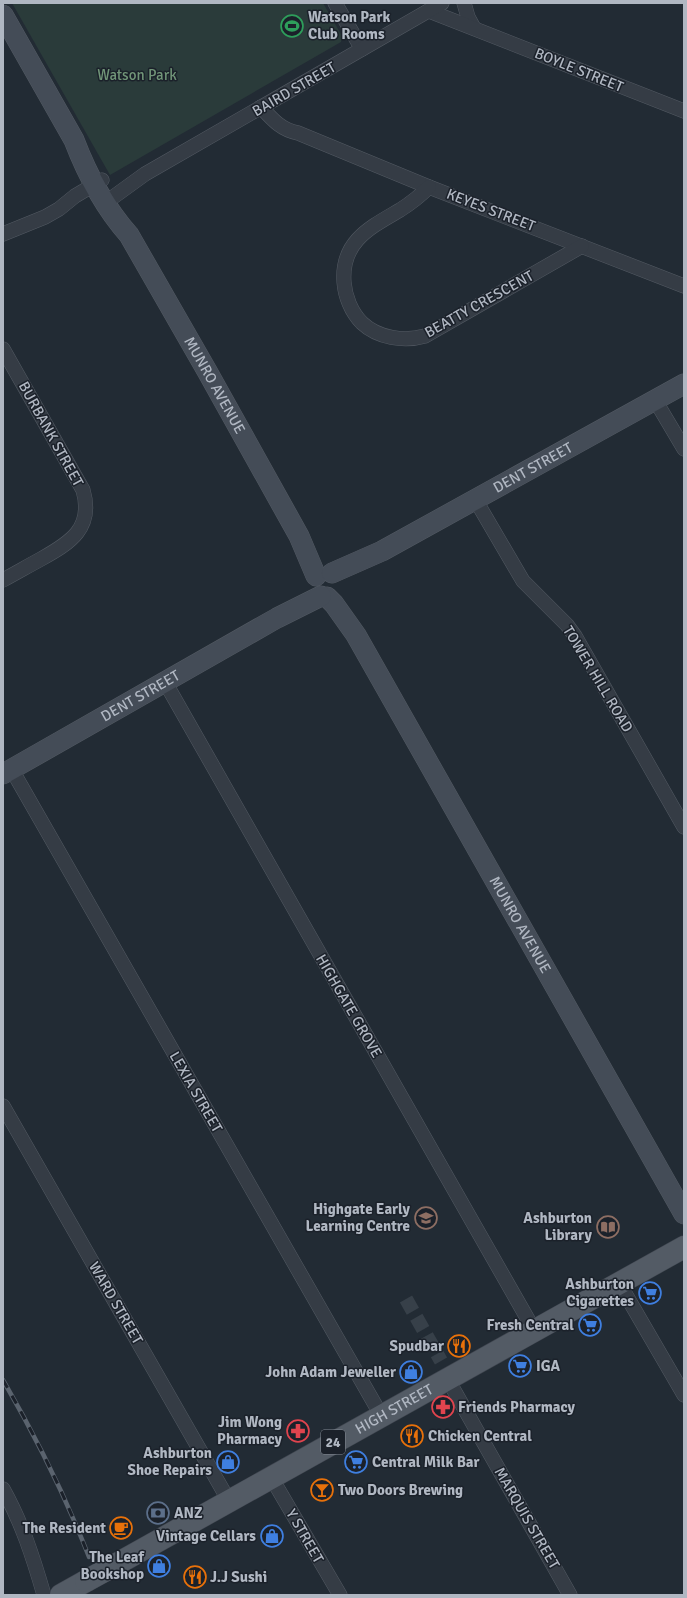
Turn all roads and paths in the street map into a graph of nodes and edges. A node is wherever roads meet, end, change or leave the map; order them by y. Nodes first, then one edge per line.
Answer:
1 (335, 3) edge
2 (442, 3) edge
3 (464, 3) edge
4 (429, 11) junction
5 (3, 15) edge
6 (474, 28) junction
7 (362, 49) junction
8 (274, 99) junction
9 (261, 107) junction
10 (684, 111) edge
11 (298, 133) junction
12 (429, 187) junction
13 (103, 191) junction
14 (3, 234) edge
15 (582, 246) junction
16 (684, 286) edge
17 (3, 349) edge
18 (684, 384) edge
19 (655, 400) junction
20 (684, 449) edge
21 (475, 499) junction
22 (3, 580) edge
23 (326, 584) junction
24 (165, 682) junction
25 (7, 772) edge
26 (684, 827) edge
27 (3, 1106) edge
28 (684, 1214) edge
29 (684, 1247) edge
30 (619, 1283) junction
31 (534, 1330) junction
32 (448, 1378) junction
33 (684, 1395) edge
34 (381, 1415) junction
35 (272, 1477) junction
36 (3, 1489) edge
37 (229, 1500) junction
38 (34, 1557) junction
39 (44, 1595) edge
40 (58, 1595) edge
41 (61, 1595) edge
42 (340, 1595) edge
43 (570, 1595) edge

1 - 7 street
2 - 4 street, BAIRD STREET
3 - 6 street
4 - 6 street, BOYLE STREET
4 - 7 street, BAIRD STREET
5 - 13 street, MUNRO AVENUE
6 - 10 street, BOYLE STREET
7 - 8 street, BAIRD STREET
8 - 9 street, BAIRD STREET
8 - 11 street, KEYES STREET
9 - 11 street, KEYES STREET
9 - 13 street, BAIRD STREET
11 - 12 street, KEYES STREET
12 - 15 street, KEYES STREET
12 - 15 street, BEATTY CRESCENT
13 - 14 street, BAIRD STREET
13 - 23 street, MUNRO AVENUE
15 - 16 street, KEYES STREET
17 - 22 street, BURBANK STREET
18 - 19 street, DENT STREET
19 - 20 street
19 - 21 street, DENT STREET
21 - 23 street, DENT STREET
21 - 26 street, TOWER HILL ROAD
23 - 24 street, DENT STREET
23 - 28 street, MUNRO AVENUE
24 - 25 street, DENT STREET
24 - 31 street, HIGHGATE GROVE
25 - 34 street, LEXIA STREET
27 - 37 street, WARD STREET
29 - 30 main road, HIGH STREET / 24
30 - 31 main road, HIGH STREET / 24
30 - 33 street
31 - 32 main road, HIGH STREET / 24
32 - 34 main road, HIGH STREET / 24
32 - 43 street, MARQUIS STREET
34 - 35 main road, HIGH STREET / 24
35 - 37 main road, HIGH STREET / 24
35 - 42 street, Y STREET
36 - 38 street
37 - 41 main road, HIGH STREET / 24, bridge
38 - 39 street
38 - 40 street

